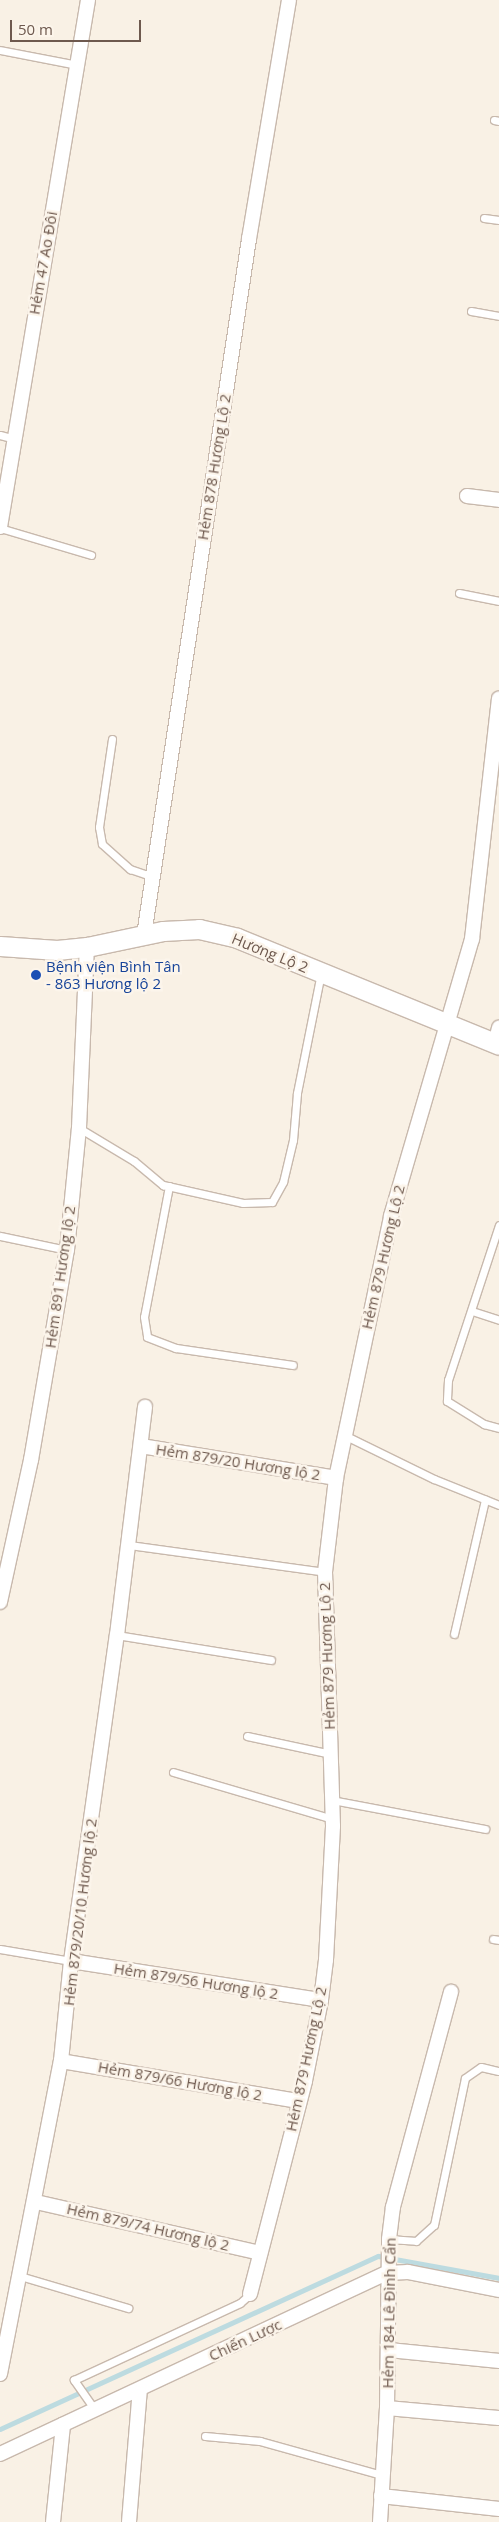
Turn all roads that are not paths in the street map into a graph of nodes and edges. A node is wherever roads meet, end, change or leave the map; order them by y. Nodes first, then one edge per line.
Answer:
1 (88, 0) edge
2 (289, 0) edge
3 (0, 50) edge
4 (77, 65) junction
5 (484, 218) dead end
6 (499, 220) edge
7 (471, 311) dead end
8 (499, 316) edge
9 (0, 435) edge
10 (15, 439) junction
11 (467, 496) dead end
12 (499, 500) edge
13 (0, 528) edge
14 (91, 554) dead end
15 (460, 593) dead end
16 (499, 601) edge
17 (499, 699) edge
18 (112, 739) dead end
19 (153, 877) junction
20 (144, 935) junction
21 (0, 946) edge
22 (87, 948) junction
23 (321, 973) junction
24 (448, 1025) junction
25 (498, 1039) edge
26 (79, 1128) junction
27 (169, 1186) junction
28 (499, 1228) edge
29 (0, 1236) edge
30 (67, 1250) junction
31 (472, 1311) junction
32 (499, 1320) edge
33 (293, 1365) dead end
34 (145, 1406) dead end
35 (499, 1428) edge
36 (344, 1435) junction
37 (141, 1446) junction
38 (336, 1478) junction
39 (485, 1500) junction
40 (499, 1506) edge
41 (129, 1545) junction
42 (325, 1572) junction
43 (0, 1602) edge
44 (454, 1634) dead end
45 (118, 1635) junction
46 (271, 1660) dead end
47 (247, 1736) dead end
48 (331, 1754) junction
49 (173, 1772) dead end
50 (332, 1800) junction
51 (333, 1819) junction
52 (485, 1829) dead end
53 (0, 1949) edge
54 (71, 1961) junction
55 (451, 1992) dead end
56 (322, 2000) junction
57 (61, 2061) junction
58 (499, 2071) edge
59 (298, 2101) junction
60 (36, 2202) junction
61 (388, 2243) junction
62 (260, 2253) junction
63 (388, 2270) junction
64 (20, 2276) junction
65 (499, 2290) edge
66 (250, 2294) joint
67 (128, 2308) dead end
68 (389, 2350) junction
69 (499, 2361) edge
70 (0, 2374) edge
71 (140, 2389) junction
72 (92, 2407) junction
73 (388, 2408) junction
74 (499, 2418) edge
75 (63, 2425) junction
76 (205, 2436) dead end
77 (0, 2454) edge
78 (382, 2475) junction
79 (381, 2496) junction
80 (499, 2509) edge
81 (54, 2522) edge
82 (128, 2522) edge
83 (380, 2522) edge

1 - 4 street, Hẻm 47 Ao Đôi
2 - 19 street, Hẻm 878 Hương Lộ 2
3 - 4 lane
4 - 10 street, Hẻm 47 Ao Đôi
5 - 6 lane
7 - 8 lane
9 - 10 lane
10 - 13 street, Hẻm 47 Ao Đôi
11 - 12 street
13 - 14 lane
15 - 16 lane
17 - 24 street, Hẻm 879 Hương Lộ 2
18 - 19 lane
19 - 20 street, Hẻm 878 Hương Lộ 2
20 - 22 main road, Hương Lộ 2
20 - 23 main road, Hương Lộ 2
21 - 22 main road, Hương Lộ 2
22 - 26 street, Hẻm 891 Hương lộ 2
23 - 24 main road, Hương Lộ 2
23 - 27 lane
24 - 25 main road, Hương Lộ 2
24 - 36 street, Hẻm 879 Hương Lộ 2
26 - 27 lane
26 - 30 street, Hẻm 891 Hương lộ 2
27 - 33 lane
28 - 31 lane
29 - 30 lane
30 - 43 street, Hẻm 891 Hương lộ 2
31 - 32 lane
31 - 35 lane
34 - 37 street, Hẻm 879/20/10 Hương lộ 2
36 - 38 street, Hẻm 879 Hương Lộ 2
36 - 39 lane
37 - 38 street, Hẻm 879/20 Hương lộ 2
37 - 41 street, Hẻm 879/20/10 Hương lộ 2
38 - 42 street, Hẻm 879 Hương Lộ 2
39 - 40 lane
39 - 44 lane
41 - 42 lane
41 - 45 street, Hẻm 879/20/10 Hương lộ 2
42 - 48 street, Hẻm 879 Hương Lộ 2
45 - 46 lane
45 - 54 street, Hẻm 879/20/10 Hương lộ 2
47 - 48 lane
48 - 50 street, Hẻm 879 Hương Lộ 2
49 - 51 lane
50 - 51 street, Hẻm 879 Hương Lộ 2
50 - 52 lane
51 - 56 street, Hẻm 879 Hương Lộ 2
53 - 54 lane
54 - 56 street, Hẻm 879/56 Hương lộ 2
54 - 57 street, Hẻm 879/20/10 Hương lộ 2
55 - 61 street, Hẻm 184 Lê Đình Cẩn
56 - 59 street, Hẻm 879 Hương Lộ 2
57 - 59 street, Hẻm 879/66 Hương lộ 2
57 - 60 street, Hẻm 879/20/10 Hương lộ 2
58 - 61 lane
59 - 62 street, Hẻm 879 Hương Lộ 2
60 - 62 street, Hẻm 879/74 Hương lộ 2
60 - 64 street, Hẻm 879/20/10 Hương lộ 2
61 - 63 street, Hẻm 184 Lê Đình Cẩn
62 - 66 street, Hẻm 879 Hương Lộ 2
63 - 65 street, Chiến Lược
63 - 68 street, Hẻm 184 Lê Đình Cẩn
63 - 71 street, Chiến Lược
64 - 67 lane
64 - 70 street, Hẻm 879/20/10 Hương lộ 2
66 - 72 lane
68 - 69 street
68 - 73 street, Hẻm 184 Lê Đình Cẩn
71 - 72 street, Chiến Lược
71 - 82 street
72 - 75 street, Chiến Lược
73 - 74 street
73 - 78 street, Hẻm 184 Lê Đình Cẩn
75 - 77 street, Chiến Lược
75 - 81 street
76 - 78 lane
78 - 79 street, Hẻm 184 Lê Đình Cẩn
79 - 80 street
79 - 83 street, Hẻm 184 Lê Đình Cẩn

